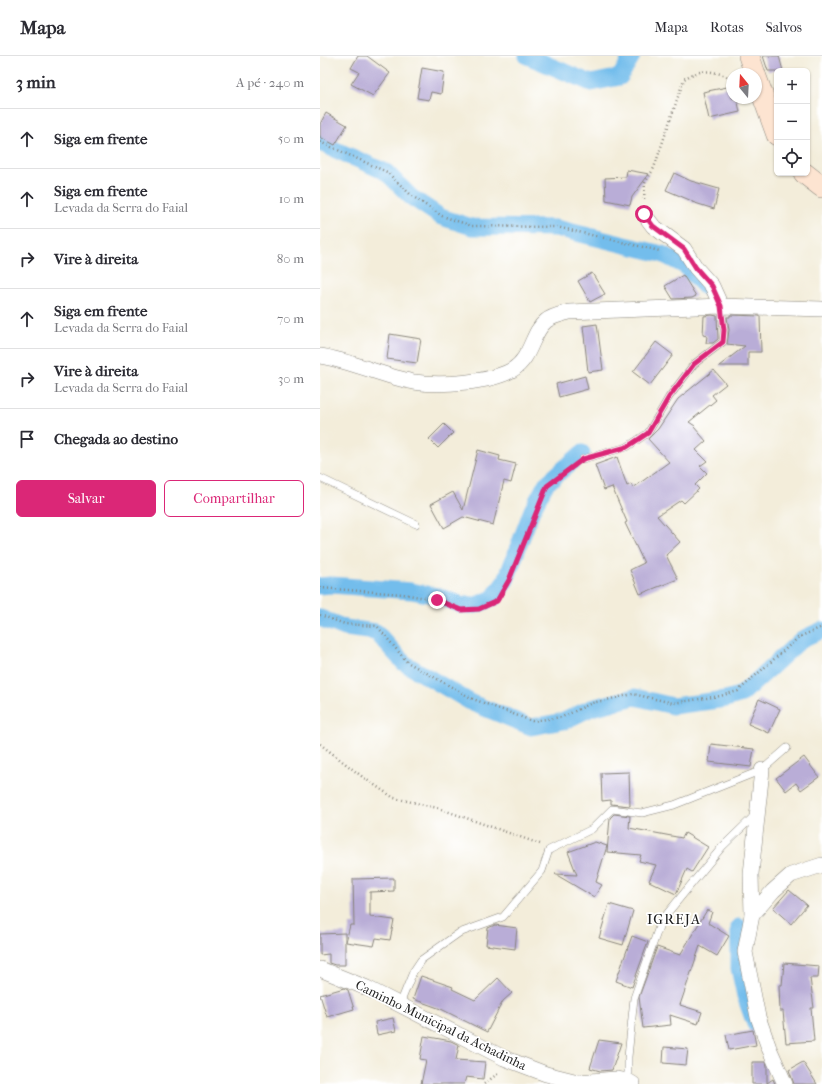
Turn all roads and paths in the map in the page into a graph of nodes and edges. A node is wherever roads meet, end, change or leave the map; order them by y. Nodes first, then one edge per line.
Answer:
1 (749, 56) edge
2 (753, 68) edge
3 (726, 76) edge
4 (762, 92) edge
5 (774, 126) edge
6 (320, 142) edge
7 (808, 176) edge
8 (822, 187) edge
9 (644, 214) joint
10 (663, 252) dead end
11 (721, 306) junction
12 (822, 309) edge
13 (322, 359) edge
14 (583, 459) joint
15 (320, 478) edge
16 (416, 524) dead end
17 (320, 588) edge
18 (320, 615) edge
19 (822, 627) edge
20 (320, 744) edge
21 (787, 748) dead end
22 (762, 770) junction
23 (756, 815) junction
24 (549, 850) junction
25 (822, 865) edge
26 (752, 915) junction
27 (320, 969) edge
28 (400, 1004) junction
29 (624, 1082) edge
30 (785, 1084) edge

1 - 2 main road
3 - 9 path
4 - 5 main road
6 - 10 path
7 - 8 main road
9 - 11 street
11 - 12 street
11 - 13 street
11 - 14 lane
14 - 17 path
15 - 16 lane
18 - 19 path
20 - 24 path
21 - 22 lane
22 - 23 street
22 - 24 lane
23 - 26 street
23 - 29 lane
24 - 28 lane
25 - 26 street
26 - 30 street
27 - 28 street, Caminho Municipal da Achadinha
28 - 29 street, Caminho Municipal da Achadinha

